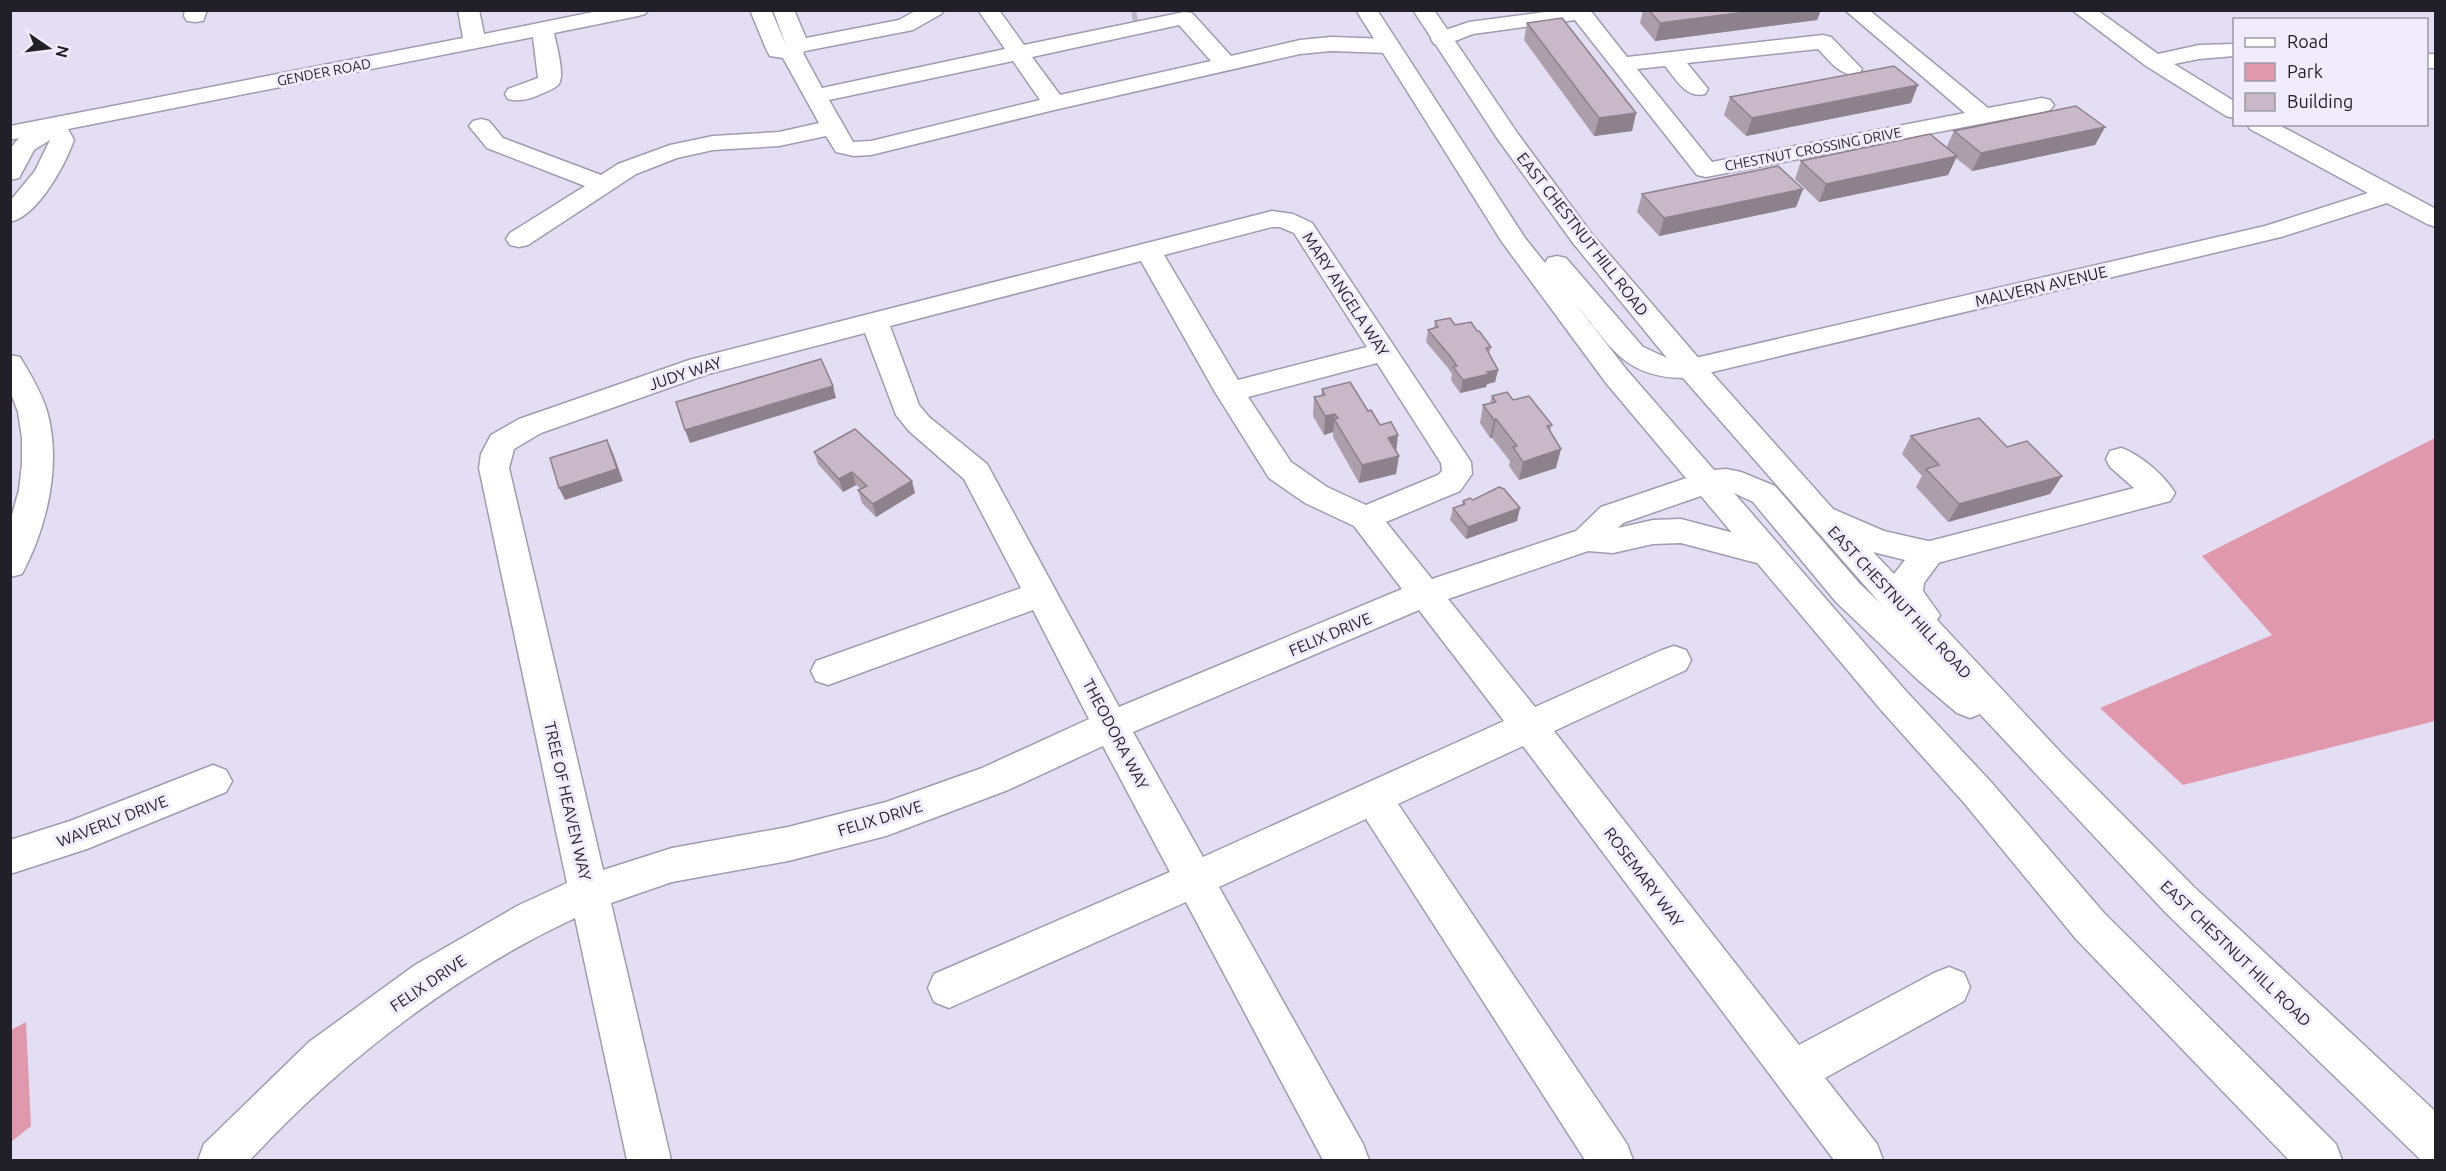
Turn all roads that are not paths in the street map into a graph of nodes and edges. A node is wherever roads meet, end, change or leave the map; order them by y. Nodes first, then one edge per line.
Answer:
1 (468, 10) edge
2 (638, 10) edge
3 (760, 10) edge
4 (783, 10) edge
5 (934, 10) edge
6 (988, 10) edge
7 (1366, 10) edge
8 (1524, 10) edge
9 (1855, 10) edge
10 (2082, 10) edge
11 (1131, 11) edge
12 (1578, 11) edge
13 (1180, 14) edge
14 (1431, 23) edge
15 (543, 29) junction
16 (1114, 32) junction
17 (475, 43) junction
18 (1389, 46) junction
19 (795, 49) junction
20 (2233, 50) edge
21 (1019, 51) junction
22 (1671, 59) junction
23 (2154, 61) junction
24 (1621, 64) junction
25 (1227, 66) junction
26 (1851, 69) dead end
27 (1697, 89) dead end
28 (516, 94) dead end
29 (815, 96) junction
30 (1054, 103) junction
31 (2042, 105) dead end
32 (2233, 110) edge
33 (1983, 116) junction
34 (54, 124) junction
35 (482, 126) dead end
36 (2262, 126) edge
37 (832, 127) junction
38 (10, 133) edge
39 (1467, 170) junction
40 (10, 173) edge
41 (603, 184) junction
42 (2389, 194) junction
43 (14, 207) edge
44 (2436, 219) edge
45 (519, 238) dead end
46 (1148, 250) junction
47 (875, 322) junction
48 (1385, 352) junction
49 (10, 364) edge
50 (1691, 368) junction
51 (1230, 392) junction
52 (502, 441) joint
53 (2121, 459) dead end
54 (1707, 482) junction
55 (1814, 508) junction
56 (1365, 518) junction
57 (20, 520) edge
58 (1587, 538) junction
59 (1930, 553) junction
60 (1768, 554) junction
61 (10, 565) edge
62 (1041, 594) junction
63 (1424, 594) junction
64 (1674, 660) dead end
65 (828, 671) dead end
66 (1111, 726) junction
67 (1529, 726) junction
68 (2016, 728) junction
69 (213, 781) dead end
70 (1372, 797) junction
71 (10, 857) edge
72 (1196, 879) junction
73 (589, 892) junction
74 (1949, 987) dead end
75 (949, 988) dead end
76 (1793, 1072) junction
77 (2436, 1143) edge
78 (220, 1161) edge
79 (649, 1161) edge
80 (1347, 1161) edge
81 (1611, 1161) edge
82 (1861, 1161) edge
83 (2320, 1161) edge

1 - 17 street
2 - 15 street, GENDER ROAD
3 - 19 street
4 - 19 street
5 - 19 street
6 - 21 street
7 - 18 street
8 - 14 street
9 - 33 street
10 - 23 street
11 - 16 street
12 - 14 street, CHESTNUT CROSSING DRIVE
12 - 24 street, CHESTNUT CROSSING DRIVE
13 - 16 street
13 - 25 street
14 - 50 street, EAST CHESTNUT HILL ROAD
15 - 17 street, GENDER ROAD
15 - 28 street
16 - 21 street
17 - 34 street, GENDER ROAD
18 - 25 street
18 - 39 street
19 - 29 street
20 - 23 street
21 - 29 street
21 - 30 street
22 - 24 street
22 - 26 street
22 - 27 street
23 - 32 street
24 - 33 street, CHESTNUT CROSSING DRIVE
25 - 30 street
29 - 37 street
30 - 37 street
31 - 33 street, CHESTNUT CROSSING DRIVE
34 - 38 street, GENDER ROAD
34 - 40 street
34 - 43 street
35 - 41 street
36 - 42 street
37 - 41 street
39 - 50 street, MALVERN AVENUE
39 - 54 street
41 - 45 street
42 - 44 street
42 - 50 street, MALVERN AVENUE
46 - 47 street, MARY ANGELA WAY
46 - 48 street, MARY ANGELA WAY
46 - 51 street
47 - 52 street, JUDY WAY
47 - 62 street, THEODORA WAY
48 - 51 street
48 - 56 street, MARY ANGELA WAY
49 - 57 street
50 - 55 street, EAST CHESTNUT HILL ROAD
51 - 56 street
52 - 73 street, TREE OF HEAVEN WAY
53 - 59 street
54 - 58 street, FELIX DRIVE
54 - 60 street
54 - 68 street
55 - 59 street
55 - 68 street, EAST CHESTNUT HILL ROAD
56 - 63 street
57 - 61 street
58 - 60 street, FELIX DRIVE
58 - 63 street, FELIX DRIVE
59 - 68 street
60 - 83 street
62 - 65 street
62 - 66 street, THEODORA WAY
63 - 66 street, FELIX DRIVE
63 - 67 street, ROSEMARY WAY
64 - 67 street
66 - 72 street, THEODORA WAY
66 - 73 street, FELIX DRIVE
67 - 70 street
67 - 76 street, ROSEMARY WAY
68 - 77 street, EAST CHESTNUT HILL ROAD
69 - 71 street, WAVERLY DRIVE
70 - 72 street
70 - 81 street
72 - 75 street
72 - 80 street, THEODORA WAY
73 - 78 street, FELIX DRIVE
73 - 79 street, TREE OF HEAVEN WAY
74 - 76 street
76 - 82 street, ROSEMARY WAY

